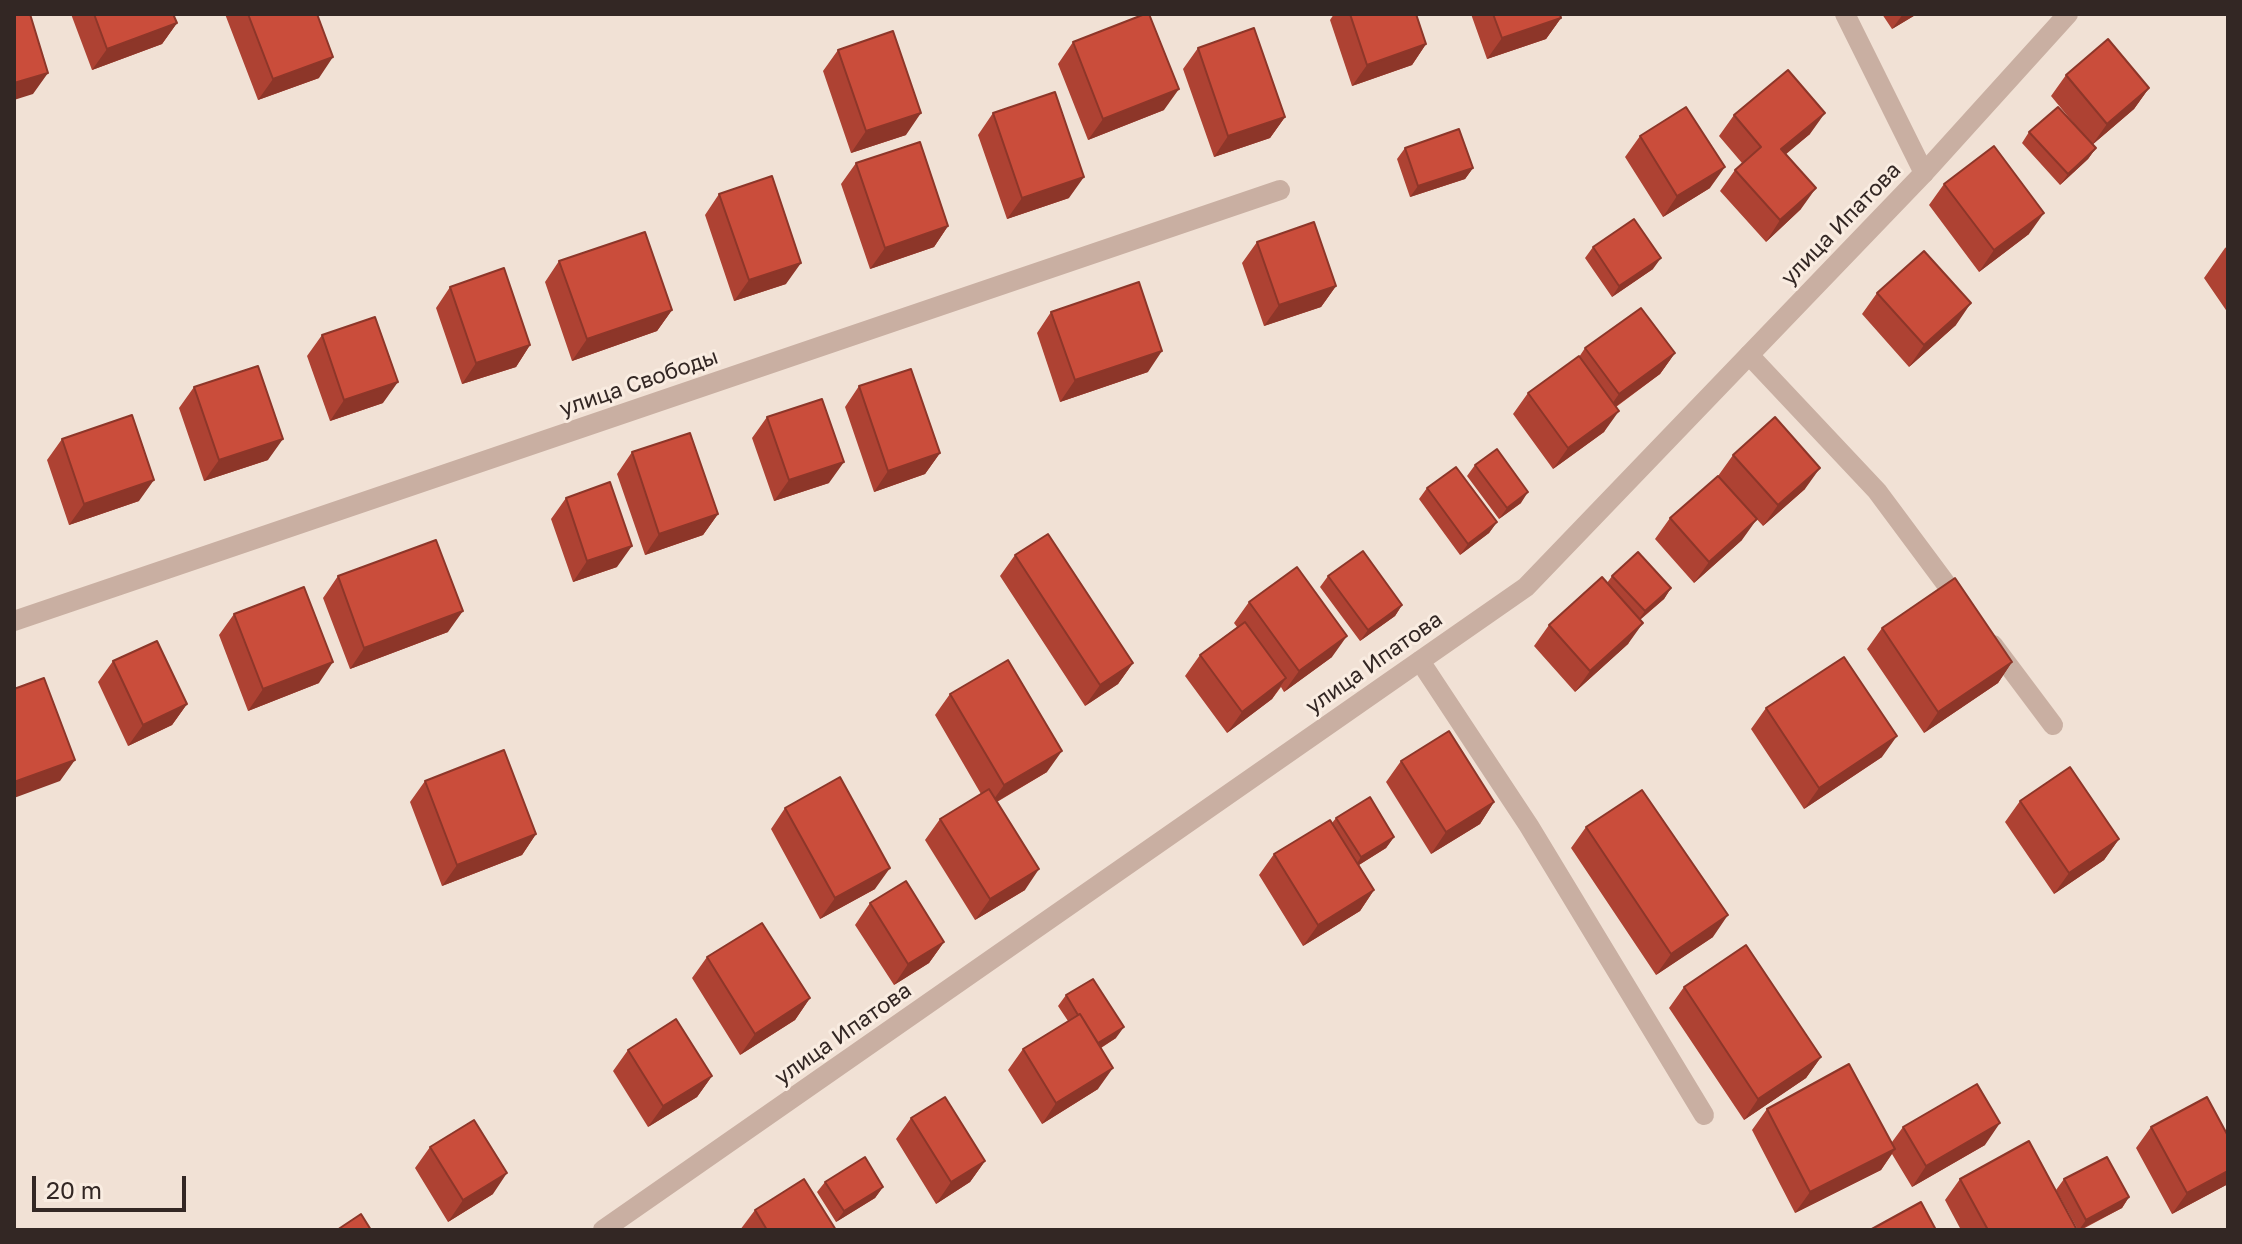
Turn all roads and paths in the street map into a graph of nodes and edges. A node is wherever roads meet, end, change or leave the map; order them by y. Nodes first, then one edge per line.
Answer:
1 (1845, 14) edge
2 (2068, 14) edge
3 (1924, 173) junction
4 (1280, 190) dead end
5 (1749, 355) junction
6 (14, 621) edge
7 (1420, 661) junction
8 (2053, 725) dead end
9 (1704, 1115) dead end
10 (603, 1230) edge

1 - 3 street
2 - 3 street, улица Ипатова
3 - 5 street, улица Ипатова
4 - 6 street, улица Свободы
5 - 7 street, улица Ипатова
5 - 8 street
7 - 9 street
7 - 10 street, улица Ипатова

